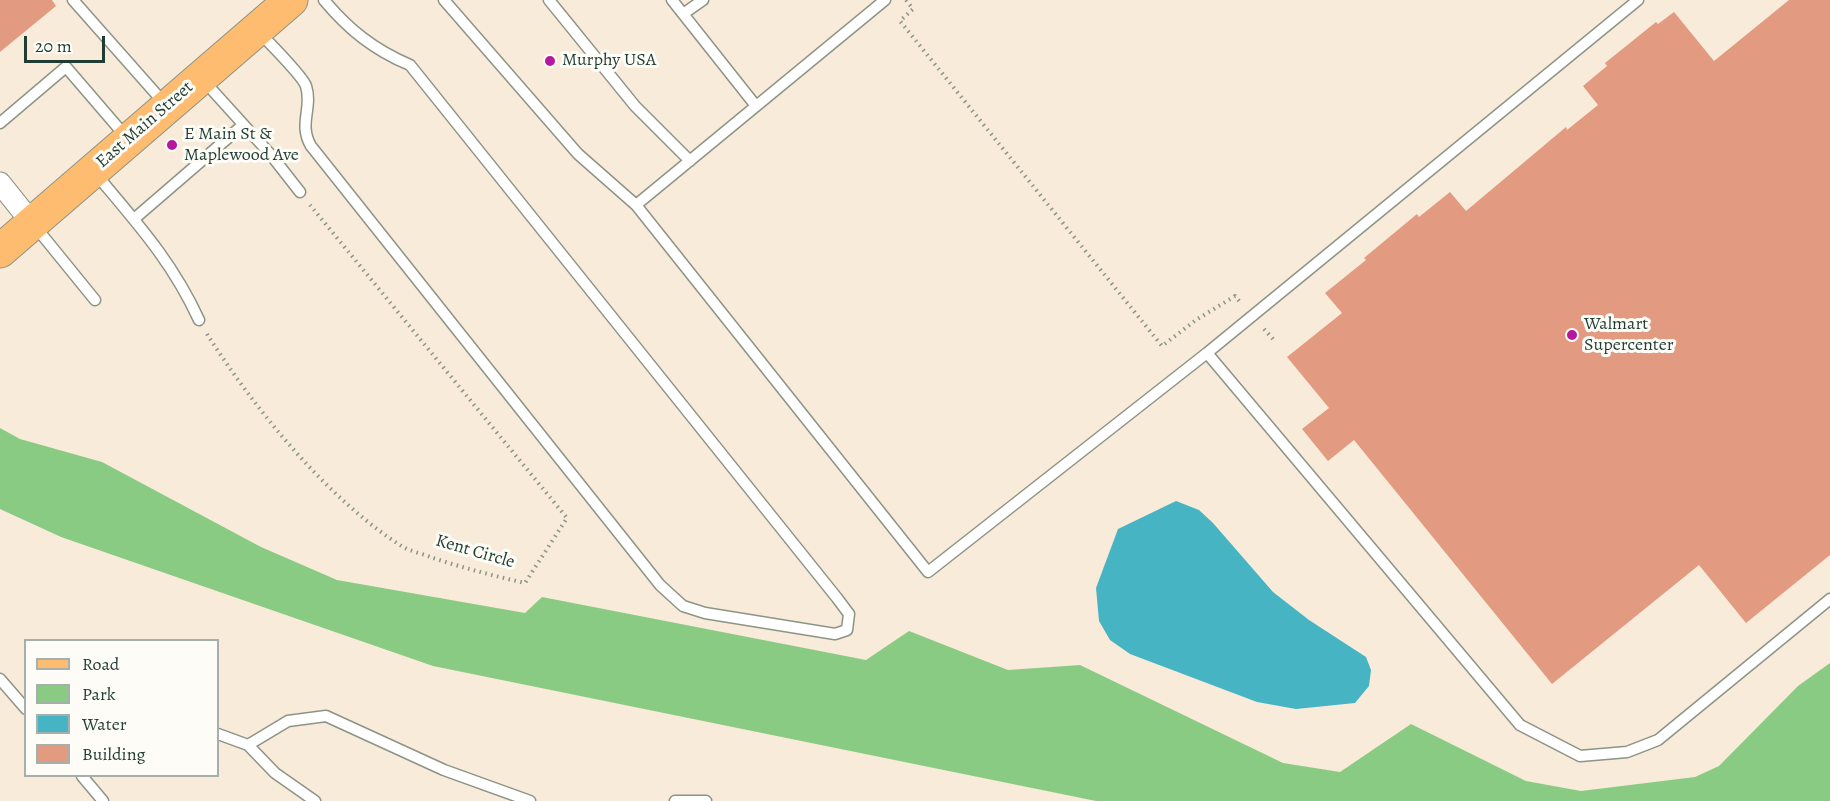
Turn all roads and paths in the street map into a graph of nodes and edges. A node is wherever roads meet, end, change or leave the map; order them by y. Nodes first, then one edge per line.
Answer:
1 (73, 0) edge
2 (291, 0) edge
3 (324, 0) edge
4 (444, 0) edge
5 (549, 0) edge
6 (672, 0) edge
7 (703, 0) edge
8 (885, 0) edge
9 (906, 0) edge
10 (1638, 0) edge
11 (683, 14) junction
12 (257, 29) junction
13 (201, 78) junction
14 (167, 106) junction
15 (756, 106) junction
16 (0, 123) edge
17 (243, 125) junction
18 (128, 140) junction
19 (690, 161) junction
20 (93, 171) junction
21 (0, 183) edge
22 (300, 192) joint
23 (636, 206) junction
24 (134, 219) junction
25 (32, 223) junction
26 (0, 251) edge
27 (95, 300) dead end
28 (1253, 316) junction
29 (199, 320) joint
30 (1273, 339) dead end
31 (1207, 353) junction
32 (1830, 599) edge
33 (0, 679) edge
34 (24, 707) edge
35 (219, 734) edge
36 (248, 745) junction
37 (83, 777) edge
38 (103, 801) edge
39 (315, 801) edge
40 (530, 801) edge
41 (675, 801) edge
42 (706, 801) edge

1 - 14 lane
2 - 12 main road, East Main Street
3 - 12 lane
4 - 23 lane
5 - 19 lane
6 - 11 lane
7 - 11 lane
8 - 15 lane
9 - 28 path
10 - 28 lane
11 - 15 lane
12 - 13 main road, East Main Street
13 - 14 main road, East Main Street
13 - 17 lane
14 - 18 main road, East Main Street
15 - 19 lane
16 - 18 lane
17 - 22 lane
17 - 24 lane
18 - 20 main road, East Main Street
19 - 23 lane
20 - 24 lane
20 - 25 main road, East Main Street
21 - 25 street
22 - 29 path, Kent Circle
23 - 31 lane
24 - 29 lane
25 - 26 main road, East Main Street
25 - 27 lane
28 - 30 path
28 - 31 lane
31 - 32 lane
33 - 34 lane
35 - 36 lane
36 - 39 lane
36 - 40 lane
37 - 38 lane
41 - 42 lane

